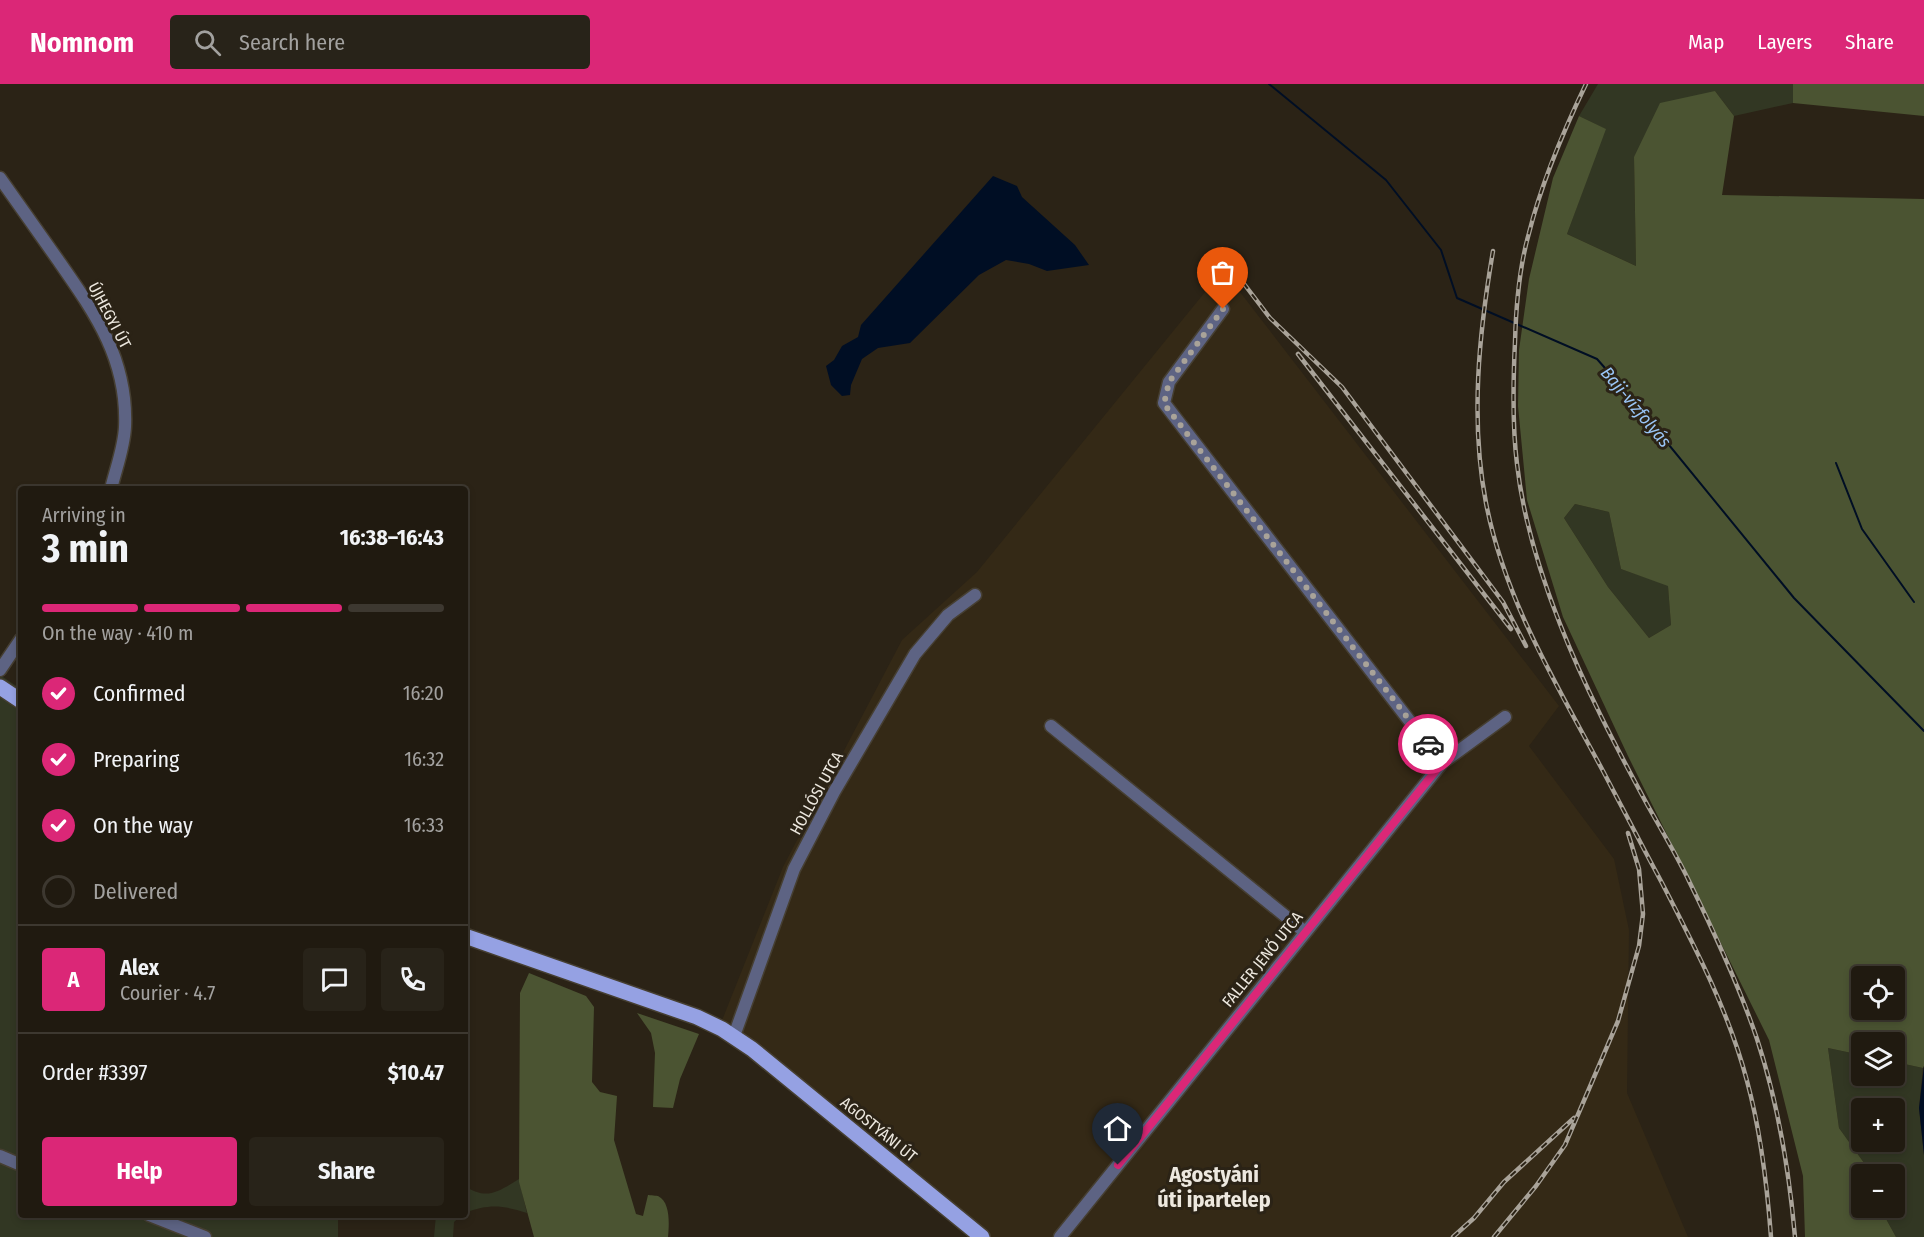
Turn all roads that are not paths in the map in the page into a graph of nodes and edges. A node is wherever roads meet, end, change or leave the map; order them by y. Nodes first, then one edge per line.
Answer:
1 (0, 178) edge
2 (1223, 309) dead end
3 (112, 486) edge
4 (975, 595) dead end
5 (18, 643) edge
6 (0, 670) edge
7 (0, 687) edge
8 (18, 699) edge
9 (1505, 717) dead end
10 (1052, 726) dead end
11 (1442, 763) junction
12 (1305, 932) junction
13 (468, 937) edge
14 (734, 1036) junction
15 (0, 1156) edge
16 (18, 1164) edge
17 (157, 1218) edge
18 (205, 1237) edge
19 (982, 1237) edge
20 (1060, 1237) edge

1 - 3 street, ÚJHEGYI ÚT
2 - 11 street
4 - 14 street, HOLLÓSI UTCA
5 - 6 street
7 - 8 main road
9 - 11 street, FALLER JENŐ UTCA
10 - 12 street
11 - 12 street, FALLER JENŐ UTCA
12 - 20 street, FALLER JENŐ UTCA
13 - 14 main road, AGOSTYÁNI ÚT
14 - 19 main road, AGOSTYÁNI ÚT
15 - 16 street
17 - 18 street

